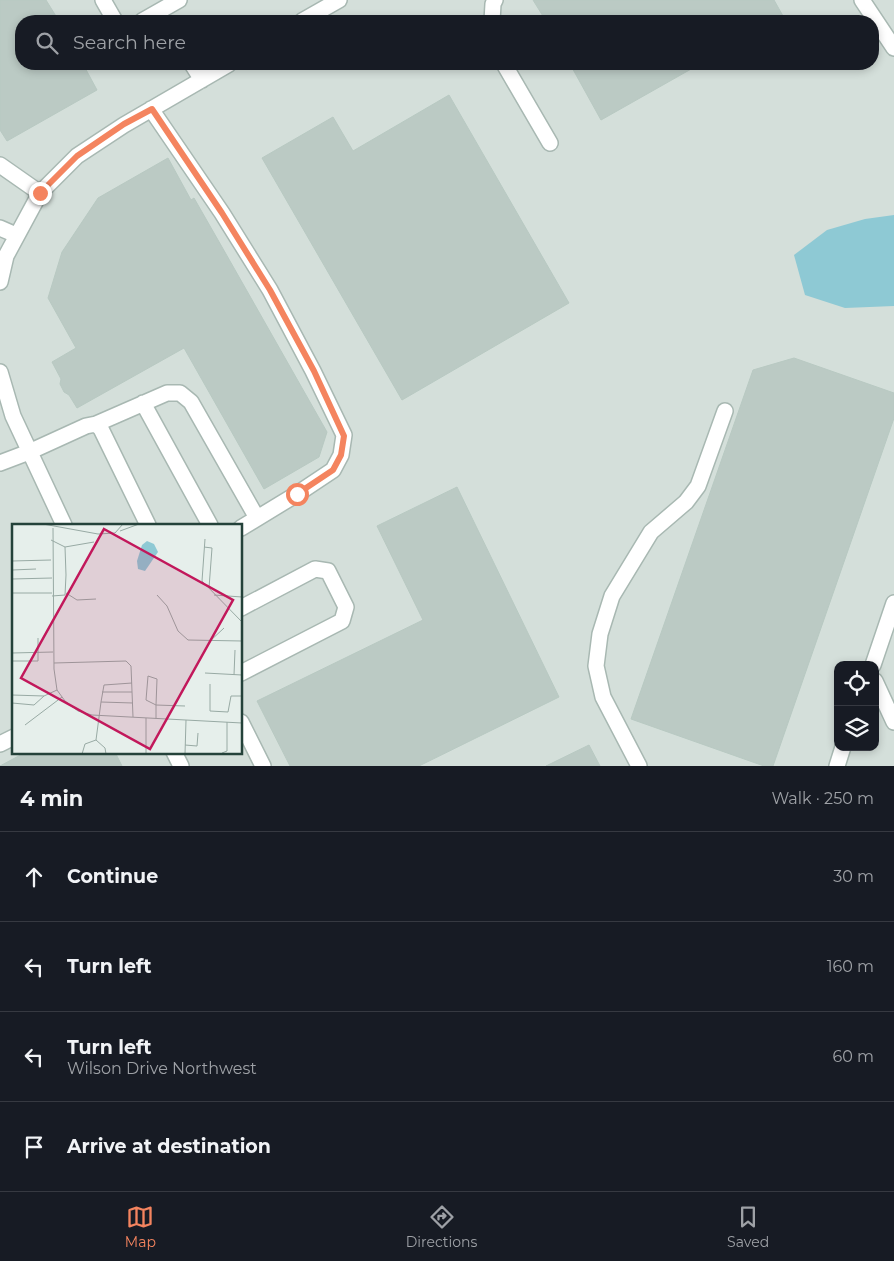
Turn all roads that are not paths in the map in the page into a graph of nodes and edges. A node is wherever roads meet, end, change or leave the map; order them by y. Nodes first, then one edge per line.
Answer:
1 (103, 0) edge
2 (179, 0) edge
3 (339, 0) edge
4 (495, 0) edge
5 (862, 0) edge
6 (161, 11) edge
7 (112, 15) edge
8 (313, 15) edge
9 (492, 15) edge
10 (872, 15) edge
11 (879, 26) edge
12 (894, 48) edge
13 (196, 70) edge
14 (219, 70) edge
15 (507, 70) edge
16 (202, 80) junction
17 (152, 109) junction
18 (550, 143) dead end
19 (0, 165) edge
20 (40, 193) junction
21 (0, 228) edge
22 (16, 235) junction
23 (0, 282) edge
24 (0, 372) edge
25 (143, 403) junction
26 (725, 411) dead end
27 (96, 424) junction
28 (29, 452) junction
29 (0, 463) edge
30 (258, 518) junction
31 (64, 524) edge
32 (148, 524) edge
33 (209, 524) edge
34 (242, 527) edge
35 (894, 603) edge
36 (242, 607) edge
37 (890, 626) edge
38 (874, 661) edge
39 (242, 672) edge
40 (879, 690) edge
41 (894, 722) edge
42 (242, 724) edge
43 (12, 738) edge
44 (0, 744) edge
45 (843, 751) edge
46 (175, 754) edge
47 (180, 766) edge
48 (263, 766) edge
49 (639, 766) edge
50 (837, 766) edge

1 - 7 street
2 - 6 street
3 - 8 street
4 - 9 street
5 - 10 street
11 - 12 street
13 - 16 street
14 - 16 street
15 - 18 street
16 - 17 street
17 - 20 street
17 - 30 street
19 - 20 street
20 - 22 street
21 - 22 street
22 - 23 street
24 - 28 street
25 - 27 street
25 - 30 street
25 - 33 street
26 - 49 street
27 - 28 street
27 - 32 street
28 - 29 street
28 - 31 street
30 - 34 street
35 - 37 street
36 - 39 street
37 - 38 street
40 - 41 street
42 - 48 street
43 - 44 street
45 - 50 street
46 - 47 street

